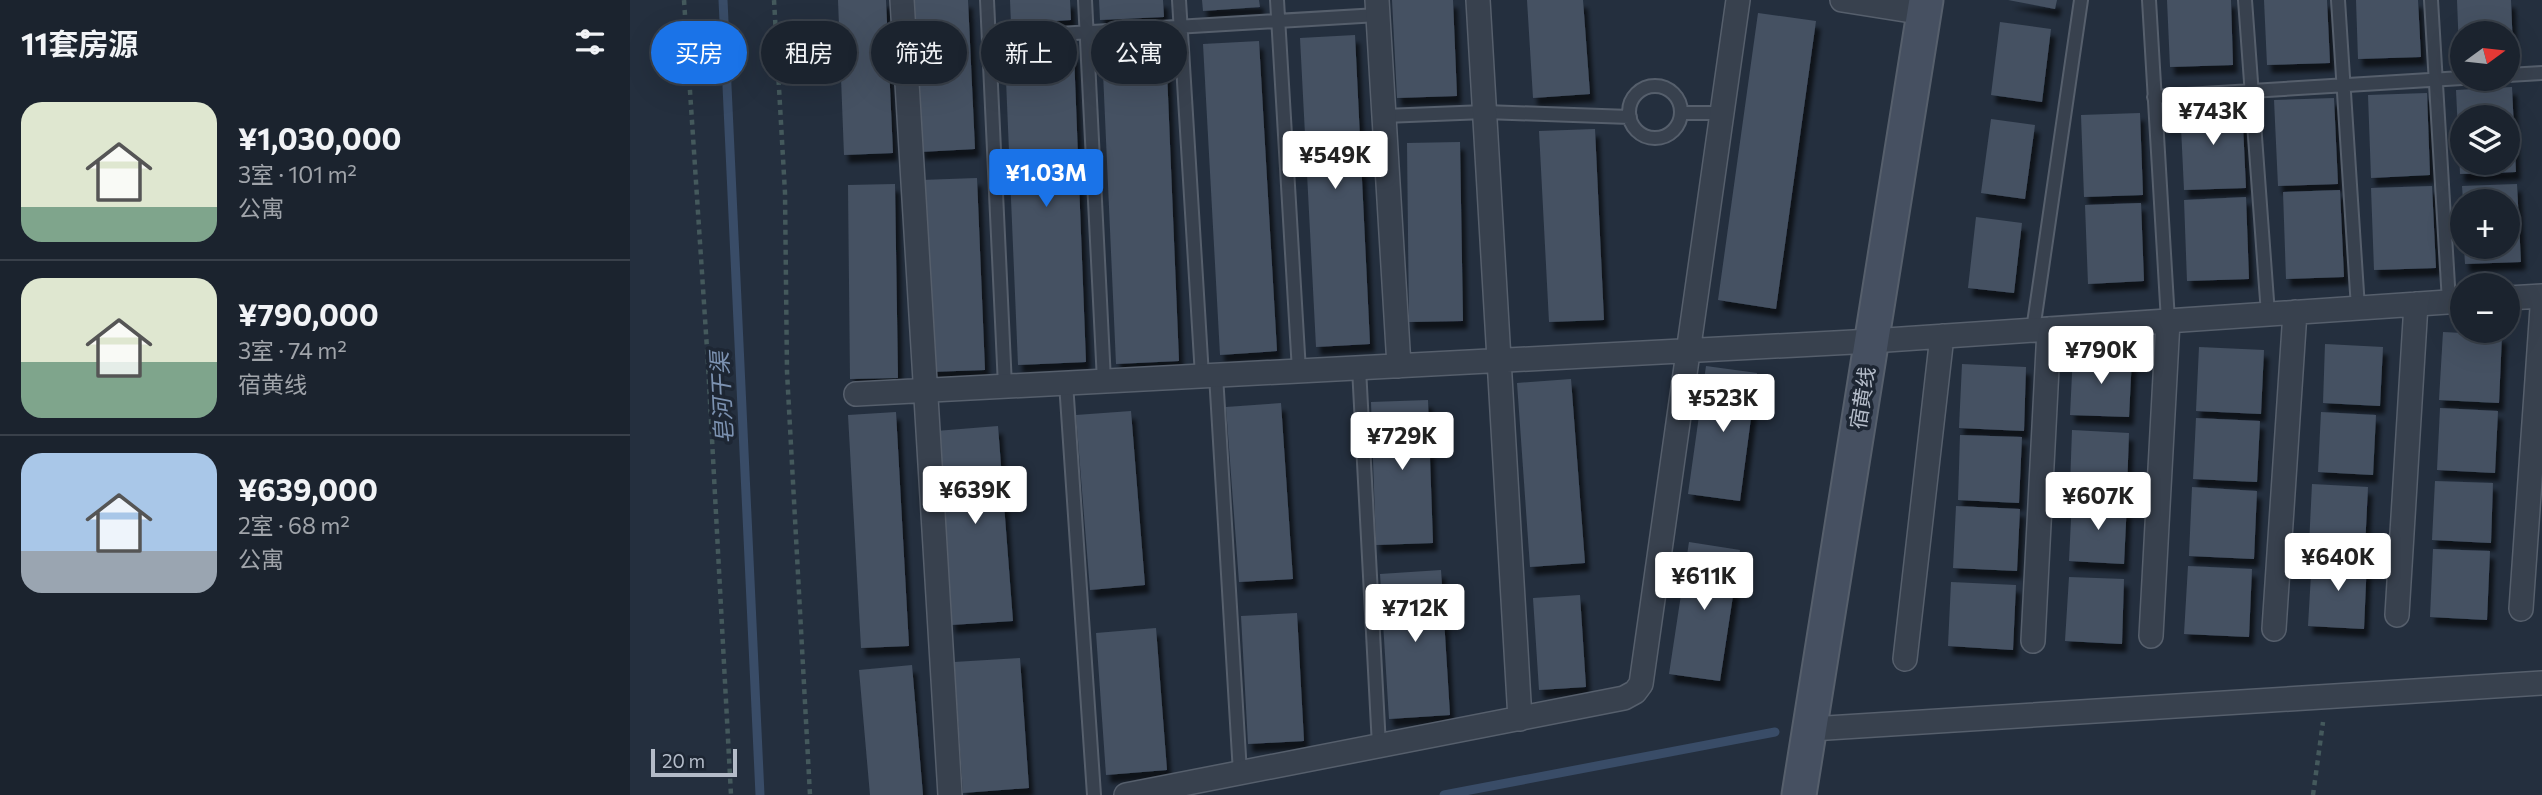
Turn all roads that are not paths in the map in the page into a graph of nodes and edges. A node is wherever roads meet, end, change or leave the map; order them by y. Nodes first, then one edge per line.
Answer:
1 (902, 0) edge
2 (987, 0) edge
3 (1085, 0) edge
4 (1179, 0) edge
5 (1277, 0) edge
6 (1479, 0) edge
7 (1738, 0) edge
8 (1842, 0) edge
9 (2081, 0) edge
10 (2149, 0) edge
11 (2245, 0) edge
12 (2338, 0) edge
13 (2431, 0) edge
14 (1377, 7) edge
15 (1926, 7) edge
16 (1278, 20) junction
17 (988, 21) edge
18 (1181, 21) edge
19 (1187, 26) edge
20 (1087, 32) junction
21 (1091, 32) edge
22 (1077, 33) edge
23 (2542, 73) edge
24 (2520, 74) edge
25 (2450, 78) edge
26 (2436, 79) junction
27 (991, 84) edge
28 (1186, 84) edge
29 (2343, 85) junction
30 (2252, 91) junction
31 (2154, 97) junction
32 (1485, 112) junction
33 (1682, 113) junction
34 (1722, 113) junction
35 (1384, 116) junction
36 (1630, 117) junction
37 (2453, 273) edge
38 (2542, 296) edge
39 (2520, 297) edge
40 (2450, 301) edge
41 (2416, 304) junction
42 (2358, 308) junction
43 (2542, 308) edge
44 (2295, 313) junction
45 (2268, 314) junction
46 (2168, 321) junction
47 (2041, 330) junction
48 (1942, 336) junction
49 (1872, 341) junction
50 (1688, 351) junction
51 (1499, 360) junction
52 (1399, 366) junction
53 (1359, 368) junction
54 (1299, 371) junction
55 (1209, 376) junction
56 (1104, 381) junction
57 (1066, 383) junction
58 (1005, 386) junction
59 (924, 391) junction
60 (856, 394) dead end
61 (2521, 609) dead end
62 (2397, 615) dead end
63 (2274, 629) dead end
64 (2151, 636) dead end
65 (2033, 641) dead end
66 (1905, 659) dead end
67 (2542, 683) edge
68 (1520, 719) junction
69 (1811, 729) junction
70 (1379, 746) junction
71 (1240, 773) junction
72 (950, 795) edge
73 (1094, 795) edge
74 (1126, 795) edge
75 (1799, 795) edge

1 - 59 street
2 - 17 lane
3 - 20 lane
4 - 18 lane
5 - 16 lane
6 - 32 street
7 - 34 street
8 - 15 street
9 - 47 lane
10 - 31 lane
11 - 30 lane
12 - 29 lane
13 - 26 lane
14 - 16 lane
14 - 35 street
15 - 49 main road, 宿黄线
16 - 19 lane
16 - 54 lane
20 - 21 lane
20 - 22 lane
20 - 56 lane
23 - 24 lane
25 - 26 lane
26 - 29 lane
26 - 37 lane
27 - 58 lane
28 - 55 lane
29 - 30 lane
29 - 42 lane
30 - 31 lane
30 - 45 lane
31 - 46 lane
32 - 35 lane
32 - 36 lane
32 - 51 street
33 - 34 lane
33 - 36 lane
33 - 36 lane
34 - 50 street
35 - 52 street
38 - 39 street
40 - 41 street
41 - 42 street
41 - 62 street
42 - 44 street
43 - 61 street
44 - 45 street
44 - 63 street
45 - 46 street
46 - 47 street
46 - 64 street
47 - 48 street
47 - 65 street
48 - 49 street
48 - 66 street
49 - 50 street
49 - 69 main road, 宿黄线
50 - 51 street
50 - 68 street
51 - 52 street
51 - 68 street
52 - 53 street
53 - 54 street
53 - 70 lane
54 - 55 street
55 - 56 street
55 - 71 lane
56 - 57 street
57 - 58 street
57 - 73 lane
58 - 59 street
59 - 60 street
59 - 72 street
67 - 69 street
68 - 70 street
69 - 75 main road, 宿黄线
70 - 71 street
71 - 74 street

